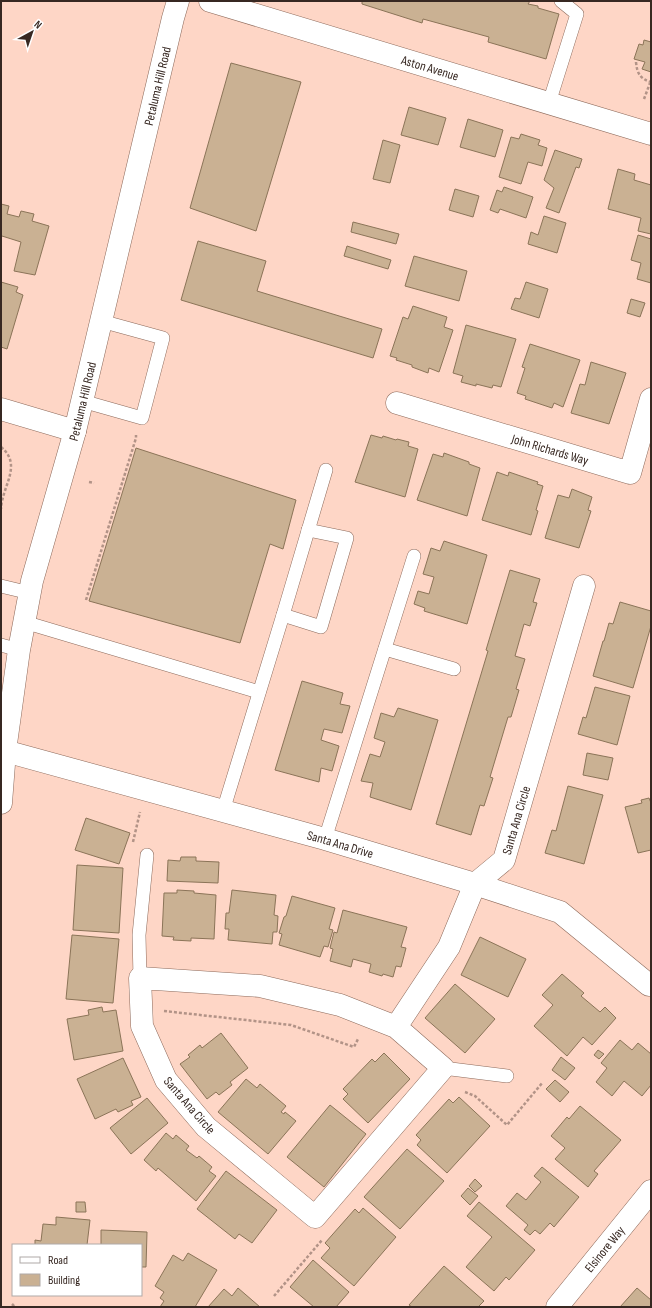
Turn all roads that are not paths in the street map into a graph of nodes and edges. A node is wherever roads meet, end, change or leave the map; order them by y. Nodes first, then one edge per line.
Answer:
1 (178, 1) edge
2 (210, 1) edge
3 (561, 1) edge
4 (549, 103) junction
5 (651, 134) edge
6 (101, 321) junction
7 (651, 399) edge
8 (82, 401) junction
9 (397, 402) dead end
10 (1, 410) edge
11 (75, 431) junction
12 (326, 470) dead end
13 (308, 530) junction
14 (414, 556) dead end
15 (1, 586) edge
16 (584, 586) dead end
17 (30, 593) junction
18 (284, 615) junction
19 (24, 622) junction
20 (10, 647) edge
21 (385, 649) junction
22 (454, 669) dead end
23 (259, 692) junction
24 (5, 751) junction
25 (1, 803) edge
26 (224, 811) junction
27 (325, 839) junction
28 (147, 855) dead end
29 (476, 884) junction
30 (140, 978) junction
31 (650, 985) edge
32 (396, 1027) junction
33 (443, 1068) junction
34 (507, 1076) dead end
35 (651, 1191) edge
36 (557, 1307) edge

1 - 6 street, Petaluma Hill Road
2 - 4 street, Aston Avenue
3 - 4 lane
4 - 5 street, Aston Avenue
6 - 8 street, Petaluma Hill Road
6 - 8 lane
7 - 9 street, John Richards Way
8 - 11 street, Petaluma Hill Road
10 - 11 street
11 - 17 street, Petaluma Hill Road
12 - 13 lane
13 - 18 lane
13 - 18 lane
14 - 21 lane
15 - 17 lane
16 - 29 street, Santa Ana Circle
17 - 19 street, Petaluma Hill Road
18 - 23 lane
19 - 20 street, Petaluma Hill Road
19 - 23 lane
20 - 24 street, Petaluma Hill Road
21 - 22 lane
21 - 27 lane
23 - 26 lane
24 - 25 street, Petaluma Hill Road
24 - 26 street, Santa Ana Drive
26 - 27 street, Santa Ana Drive
27 - 29 street, Santa Ana Drive
28 - 30 lane
29 - 31 street, Santa Ana Drive
29 - 32 street, Santa Ana Circle
30 - 32 street
30 - 33 street, Santa Ana Circle
32 - 33 street
33 - 34 lane
35 - 36 street, Elsinore Way

